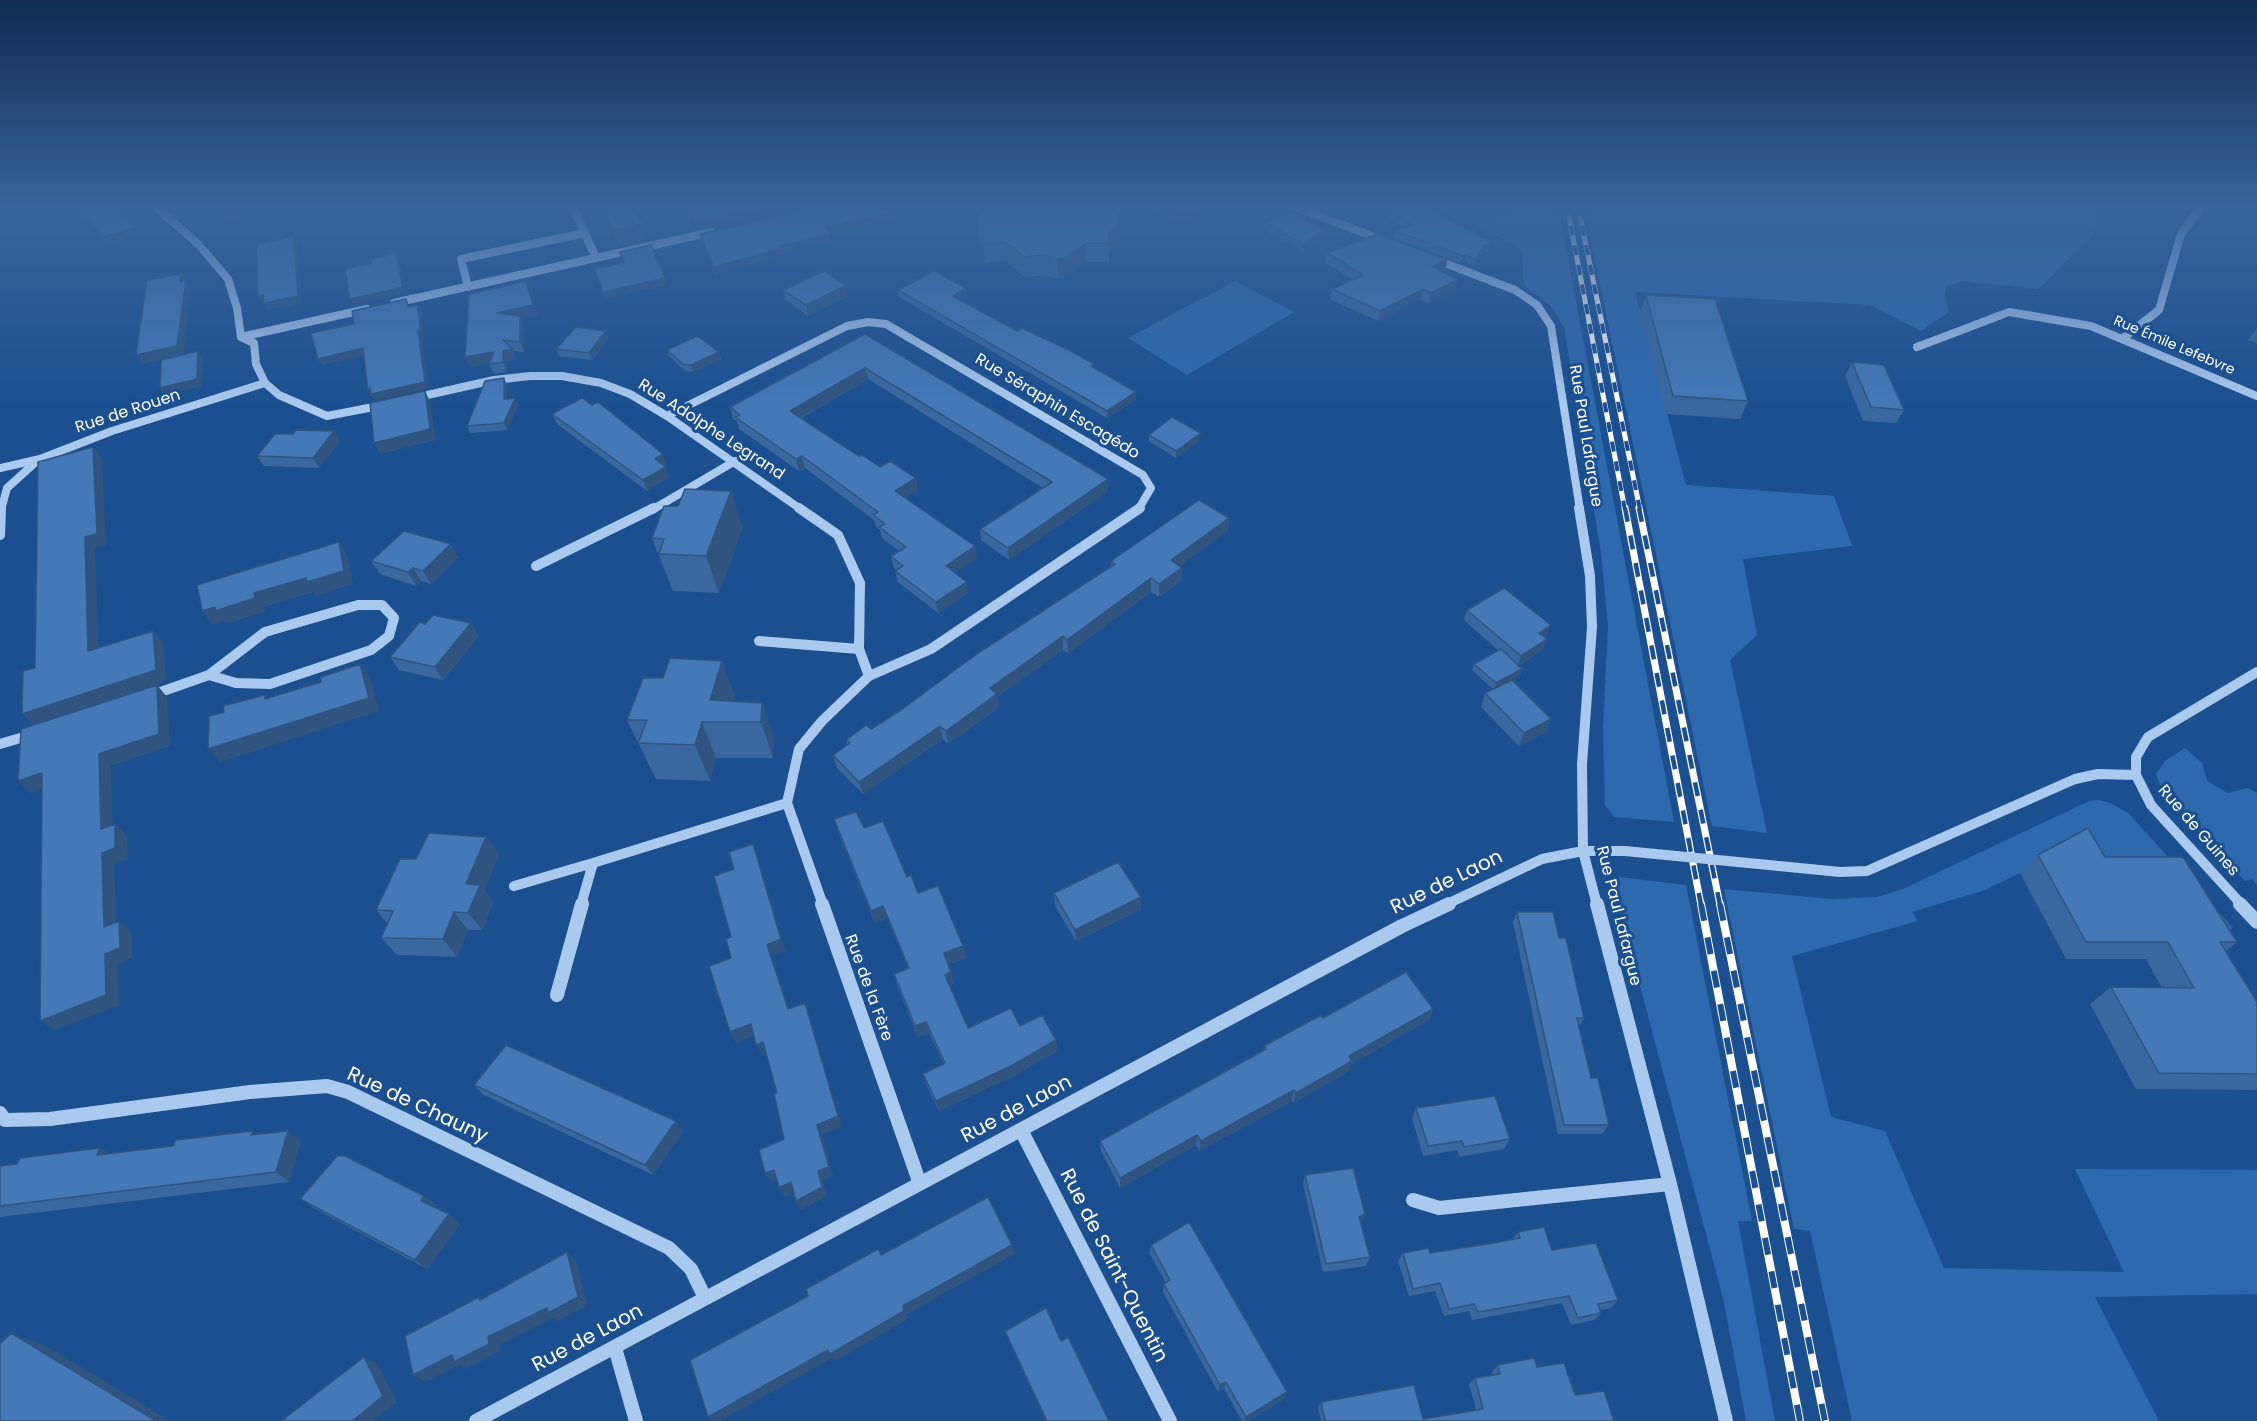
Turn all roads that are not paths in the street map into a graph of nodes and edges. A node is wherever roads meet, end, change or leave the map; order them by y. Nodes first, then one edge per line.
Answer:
1 (222, 272) edge
2 (464, 272) edge
3 (533, 272) edge
4 (1469, 272) edge
5 (2170, 272) edge
6 (468, 287) junction
7 (241, 337) junction
8 (2122, 339) junction
9 (1917, 347) dead end
10 (266, 383) junction
11 (2257, 396) edge
12 (403, 401) edge
13 (391, 404) edge
14 (667, 416) junction
15 (40, 459) junction
16 (735, 461) junction
17 (0, 468) edge
18 (0, 535) edge
19 (536, 566) dead end
20 (759, 641) dead end
21 (859, 650) junction
22 (2257, 672) edge
23 (209, 675) junction
24 (869, 676) junction
25 (142, 698) edge
26 (42, 731) edge
27 (0, 744) edge
28 (2136, 775) junction
29 (787, 803) junction
30 (1583, 851) junction
31 (593, 863) junction
32 (514, 886) dead end
33 (2257, 922) edge
34 (557, 995) dead end
35 (2, 1118) edge
36 (1021, 1130) junction
37 (920, 1184) junction
38 (1670, 1184) junction
39 (1413, 1200) dead end
40 (705, 1298) junction
41 (615, 1348) junction
42 (476, 1421) edge
43 (636, 1421) edge
44 (1170, 1421) edge
45 (1726, 1421) edge

1 - 7 street
2 - 6 street
3 - 6 street
4 - 30 street, Rue Paul Lafargue
5 - 8 street
6 - 7 street
7 - 10 street
8 - 9 street, Rue Émile Lefebvre
8 - 11 street, Rue Émile Lefebvre
10 - 13 street
10 - 15 street, Rue de Rouen
12 - 14 street, Rue Adolphe Legrand
14 - 16 street, Rue Adolphe Legrand
14 - 24 street, Rue Séraphin Escagédo
15 - 17 street, Rue de Rouen
15 - 18 street
16 - 19 street
16 - 21 street, Rue Adolphe Legrand
20 - 21 street
21 - 24 street, Rue Adolphe Legrand
22 - 28 street
23 - 23 street
23 - 25 street
24 - 29 street
26 - 27 street
28 - 30 street, Rue de Laon, bridge
28 - 33 street, Rue de Guines
29 - 31 street
29 - 37 street, Rue de la Fère
30 - 36 street, Rue de Laon
30 - 38 street, Rue Paul Lafargue
31 - 32 street
31 - 34 street
35 - 40 street, Rue de Chauny
36 - 37 street, Rue de Laon
36 - 44 street, Rue de Saint-Quentin
37 - 40 street, Rue de Laon
38 - 39 street
38 - 45 street, Rue Paul Lafargue
40 - 41 street, Rue de Laon
41 - 42 street, Rue de Laon
41 - 43 street

